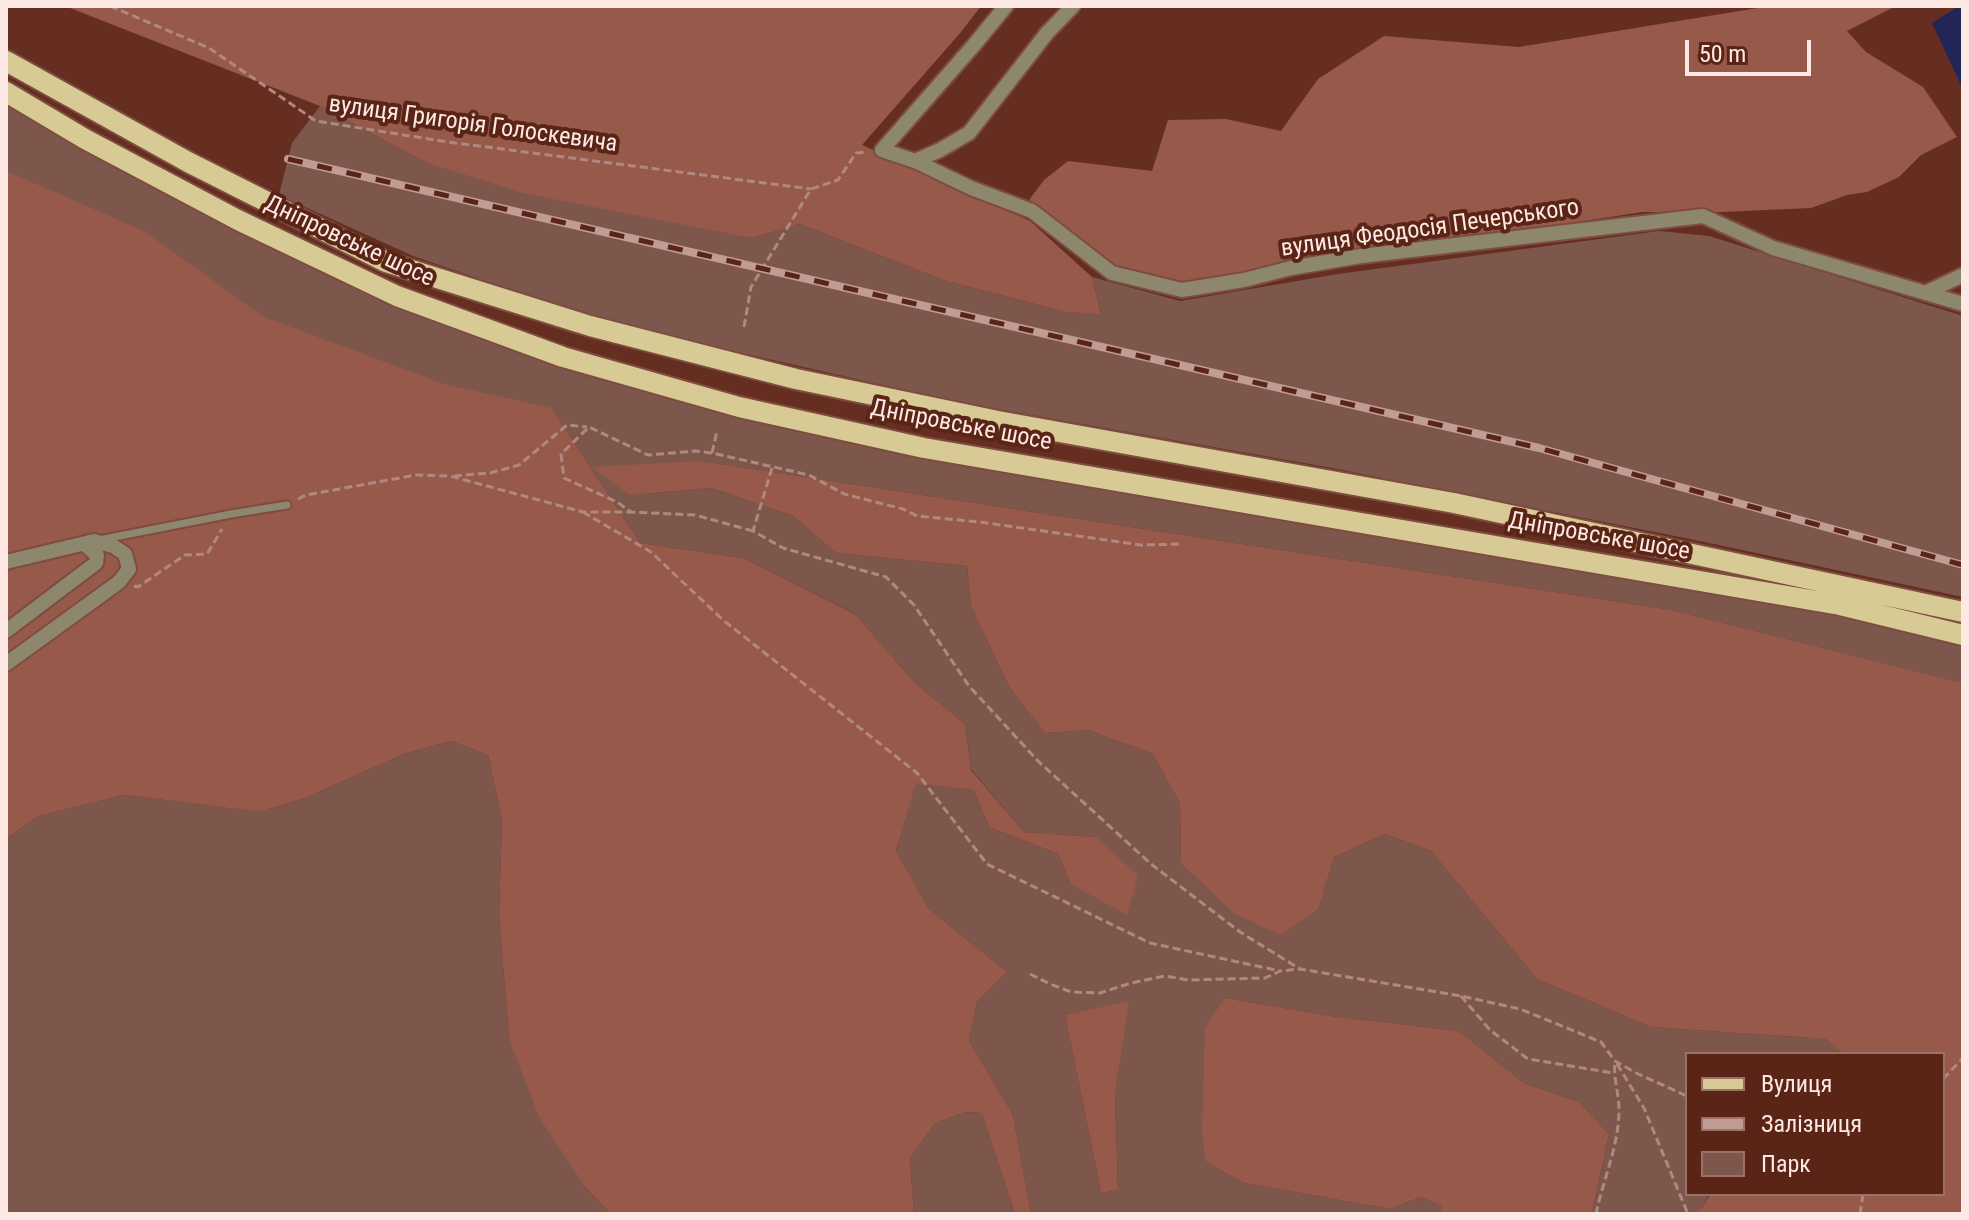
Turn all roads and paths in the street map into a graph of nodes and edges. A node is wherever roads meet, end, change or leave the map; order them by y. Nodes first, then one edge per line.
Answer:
1 (110, 6) edge
2 (1006, 6) edge
3 (1073, 6) edge
4 (6, 61) edge
5 (6, 92) edge
6 (882, 150) junction
7 (915, 161) junction
8 (811, 189) junction
9 (1963, 275) edge
10 (1925, 293) junction
11 (1963, 304) edge
12 (744, 327) dead end
13 (589, 427) junction
14 (717, 431) dead end
15 (712, 453) junction
16 (772, 468) junction
17 (450, 476) junction
18 (287, 505) joint
19 (583, 512) junction
20 (631, 512) junction
21 (231, 514) junction
22 (753, 531) junction
23 (89, 542) junction
24 (1183, 544) dead end
25 (6, 562) edge
26 (119, 582) junction
27 (1963, 612) edge
28 (6, 631) edge
29 (1963, 635) edge
30 (6, 664) edge
31 (1300, 969) junction
32 (1280, 971) junction
33 (1030, 974) dead end
34 (1461, 996) junction
35 (1963, 1058) edge
36 (1615, 1061) junction
37 (1613, 1073) junction
38 (1945, 1077) edge
39 (1685, 1095) edge
40 (1596, 1214) edge
41 (1688, 1214) edge

1 - 8 path, вулиця Григорія Голоскевича
2 - 6 street
3 - 7 street
4 - 27 main road, Дніпровське шосе
5 - 29 main road, Дніпровське шосе
6 - 7 street, вулиця Феодосія Печерського
6 - 8 path
7 - 10 street, вулиця Феодосія Печерського
8 - 12 path
9 - 10 street
10 - 11 street, вулиця Феодосія Печерського
13 - 15 path
13 - 17 path
13 - 20 path
14 - 15 path
15 - 16 path
16 - 22 path
16 - 24 path
17 - 18 path
17 - 19 path
18 - 21 lane
19 - 20 path
19 - 32 path
20 - 22 path
21 - 23 lane
21 - 26 path
22 - 31 path
23 - 25 street
23 - 26 street
23 - 28 street
26 - 30 street
31 - 32 path
31 - 34 path
32 - 33 path
34 - 36 path
34 - 37 path
35 - 38 path
36 - 37 path
36 - 39 path
36 - 41 path
37 - 40 path

